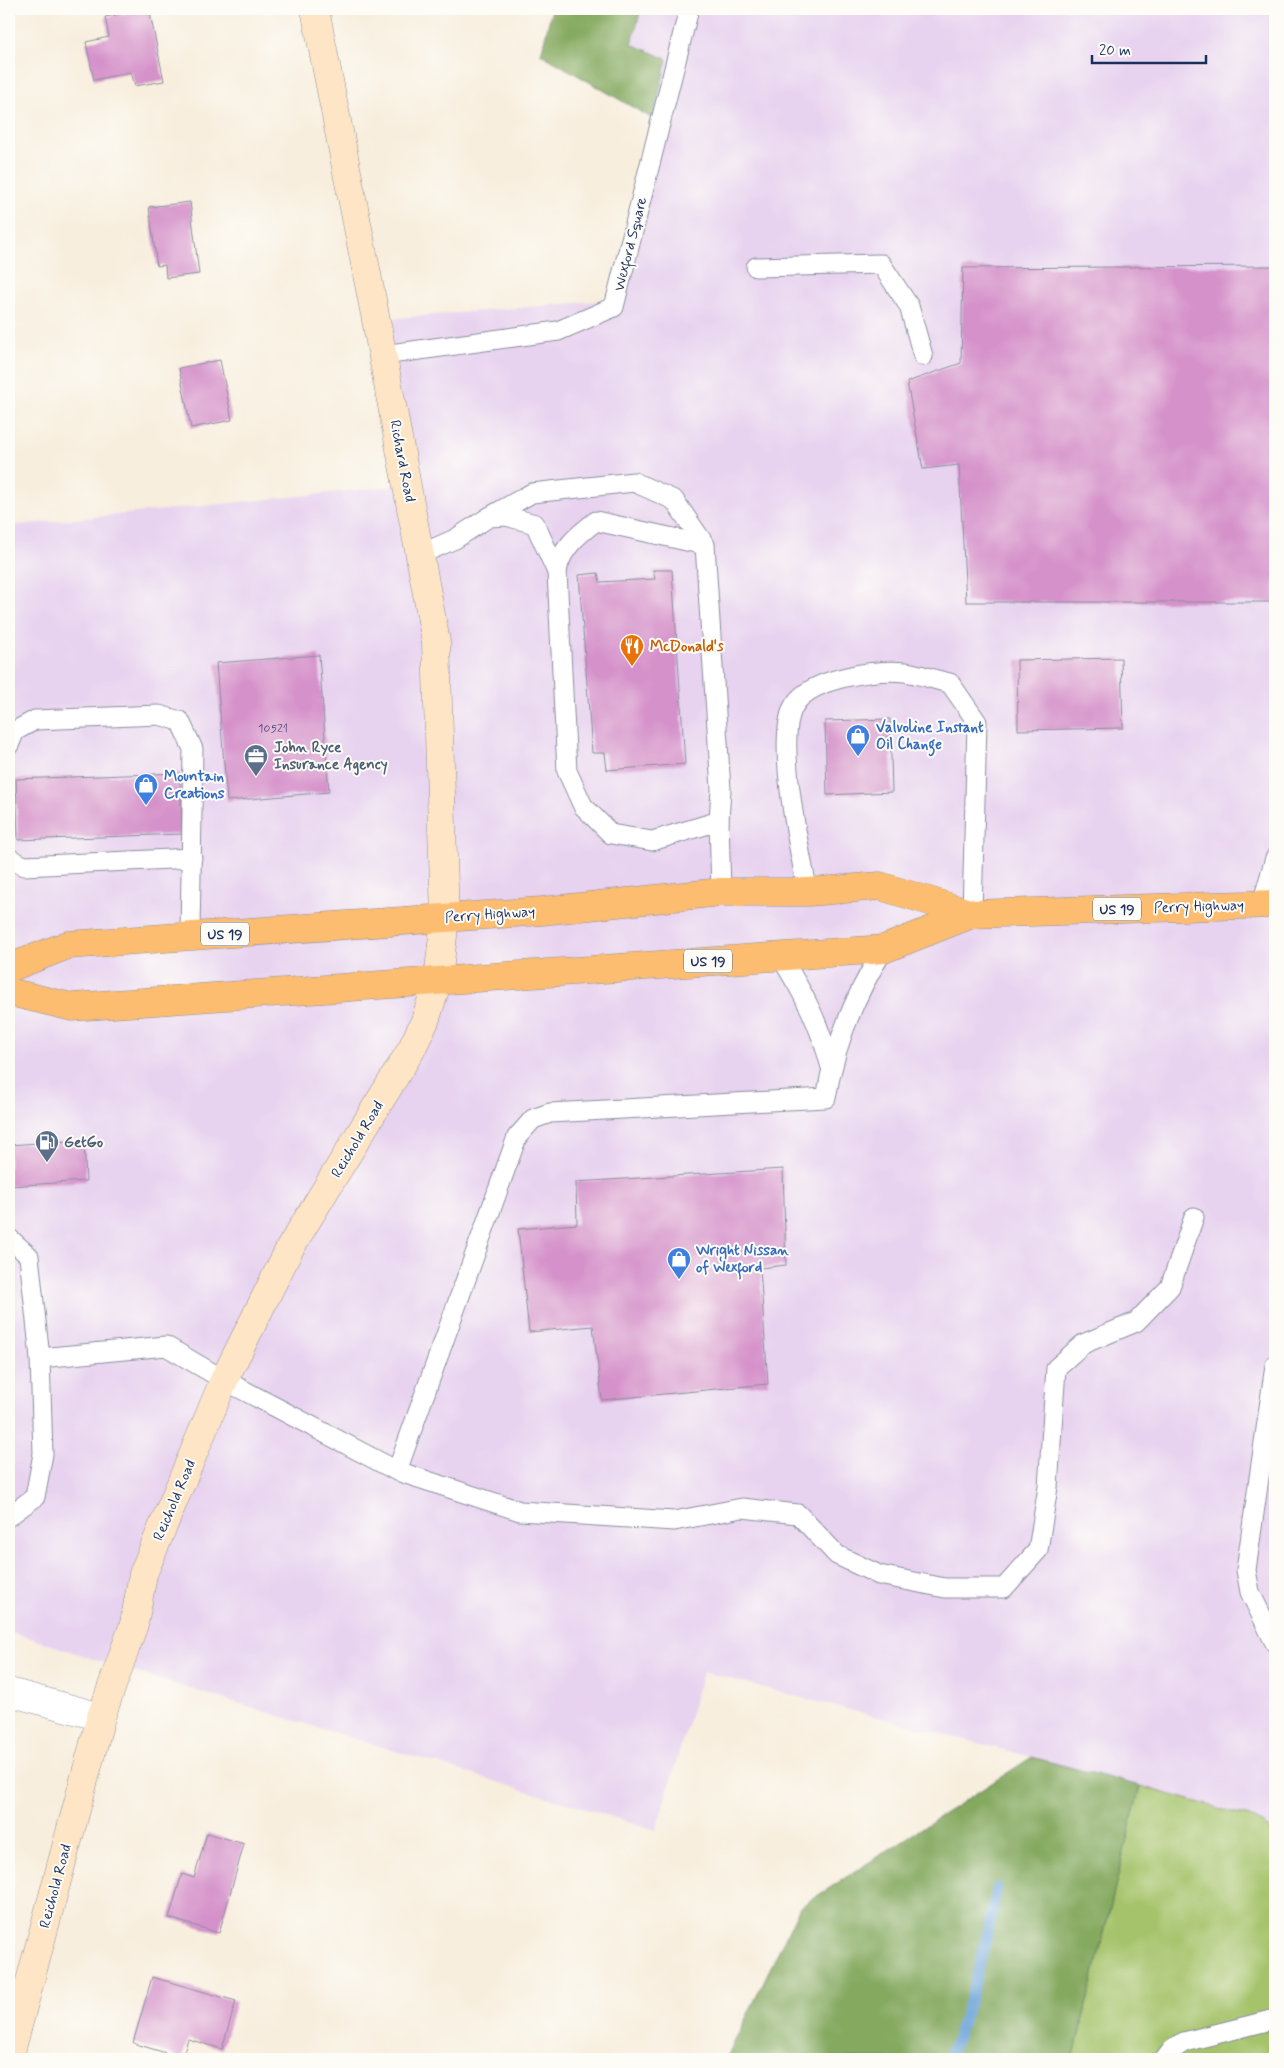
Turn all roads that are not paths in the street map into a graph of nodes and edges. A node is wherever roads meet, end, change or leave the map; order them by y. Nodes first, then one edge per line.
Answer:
1 (315, 9) edge
2 (689, 9) edge
3 (756, 267) dead end
4 (383, 355) junction
5 (924, 356) dead end
6 (489, 517) junction
7 (705, 545) junction
8 (421, 554) junction
9 (557, 572) junction
10 (9, 745) edge
11 (719, 821) junction
12 (9, 858) edge
13 (192, 858) junction
14 (1275, 858) edge
15 (721, 892) junction
16 (808, 892) junction
17 (1268, 904) edge
18 (972, 914) junction
19 (445, 918) junction
20 (190, 936) junction
21 (884, 949) junction
22 (780, 956) junction
23 (9, 968) edge
24 (438, 980) junction
25 (9, 992) edge
26 (831, 1067) junction
27 (1194, 1217) dead end
28 (9, 1238) edge
29 (40, 1358) junction
30 (1275, 1365) edge
31 (224, 1380) junction
32 (397, 1471) junction
33 (9, 1516) edge
34 (1275, 1643) edge
35 (9, 1692) edge
36 (101, 1717) junction
37 (1275, 2019) edge
38 (9, 2059) edge
39 (1165, 2059) edge

1 - 4 street, Richard Road
2 - 4 lane, Wexford Square
3 - 5 lane
4 - 8 street, Richard Road
6 - 7 lane
6 - 8 lane
6 - 9 lane
7 - 9 lane
7 - 11 lane
8 - 19 street, Richard Road
9 - 11 lane
10 - 13 lane
11 - 15 lane
12 - 13 lane
13 - 20 lane
14 - 17 lane
15 - 16 highway, Perry Highway / US 19
15 - 19 highway, Perry Highway / US 19
16 - 18 highway, Perry Highway / US 19
16 - 18 lane
17 - 18 highway, Perry Highway / US 19
18 - 21 highway, Perry Highway / US 19
19 - 20 highway, Perry Highway / US 19
19 - 24 street, Reichold Road
20 - 23 highway, Perry Highway / US 19
21 - 22 highway, Perry Highway / US 19
21 - 26 lane
22 - 24 highway, Perry Highway / US 19
22 - 26 lane
24 - 25 highway, Perry Highway / US 19
24 - 31 street, Reichold Road
26 - 32 lane
27 - 32 lane
28 - 29 lane
29 - 31 lane
29 - 33 lane
30 - 34 lane
31 - 32 lane
31 - 36 street, Reichold Road
35 - 36 street
36 - 38 street, Reichold Road
37 - 39 lane

